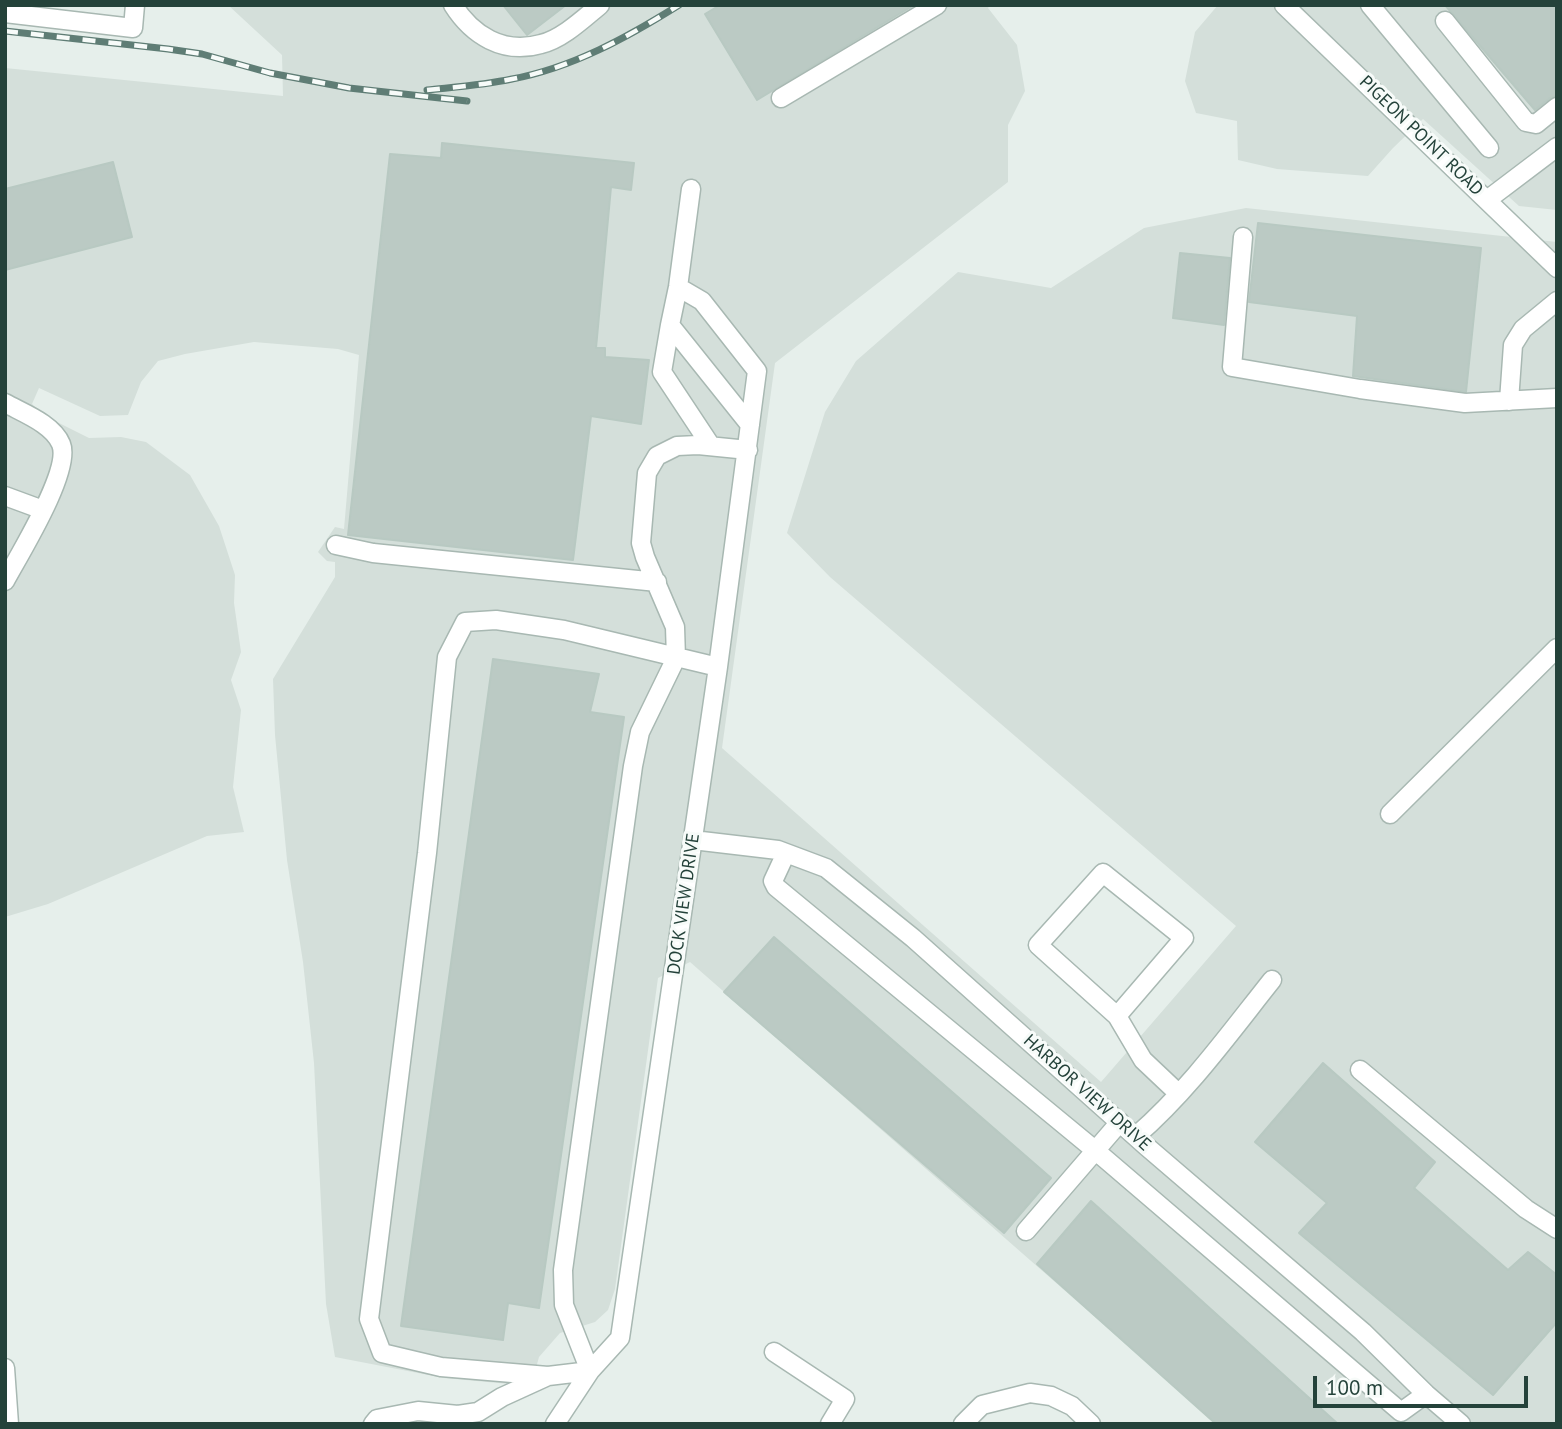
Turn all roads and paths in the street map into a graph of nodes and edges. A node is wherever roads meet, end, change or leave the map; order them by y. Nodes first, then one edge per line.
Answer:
1 (135, 5) edge
2 (453, 5) edge
3 (600, 5) edge
4 (937, 5) edge
5 (1284, 5) edge
6 (1370, 5) edge
7 (5, 13) edge
8 (1445, 21) dead end
9 (781, 98) dead end
10 (1557, 107) edge
11 (1557, 147) edge
12 (1489, 149) dead end
13 (691, 188) dead end
14 (1487, 200) junction
15 (1243, 237) dead end
16 (1557, 268) edge
17 (678, 287) junction
18 (1557, 301) edge
19 (670, 325) junction
20 (1557, 398) edge
21 (1509, 401) junction
22 (5, 402) edge
23 (750, 425) junction
24 (711, 446) junction
25 (748, 450) junction
26 (5, 496) edge
27 (43, 510) junction
28 (336, 545) dead end
29 (5, 581) edge
30 (657, 582) junction
31 (1557, 648) edge
32 (677, 658) junction
33 (718, 667) junction
34 (1390, 814) dead end
35 (693, 840) junction
36 (786, 853) junction
37 (1272, 980) dead end
38 (1117, 1016) junction
39 (1360, 1070) dead end
40 (1179, 1094) junction
41 (1120, 1122) junction
42 (1136, 1136) junction
43 (1096, 1151) junction
44 (1557, 1229) edge
45 (1027, 1231) dead end
46 (775, 1352) dead end
47 (5, 1368) edge
48 (590, 1371) junction
49 (548, 1376) junction
50 (1426, 1394) junction
51 (1447, 1417) edge
52 (9, 1424) edge
53 (373, 1424) edge
54 (555, 1424) edge
55 (830, 1424) edge
56 (962, 1424) edge
57 (1091, 1424) edge
58 (1461, 1424) edge

1 - 7 street
2 - 3 street
4 - 9 street
5 - 14 street, PIGEON POINT ROAD
6 - 12 street
8 - 10 street
11 - 14 street
13 - 17 street
14 - 16 street, PIGEON POINT ROAD
15 - 21 street
17 - 19 street
17 - 23 street, DOCK VIEW DRIVE
18 - 21 street
19 - 23 street
19 - 24 street
20 - 21 street
22 - 27 street
23 - 25 street, DOCK VIEW DRIVE
24 - 25 street
24 - 30 street
25 - 33 street, DOCK VIEW DRIVE
26 - 27 street
27 - 29 street
28 - 30 street
30 - 32 street
31 - 34 street
32 - 33 street
32 - 48 street
32 - 49 street
33 - 35 street, DOCK VIEW DRIVE
35 - 36 street, HARBOR VIEW DRIVE
35 - 48 street, DOCK VIEW DRIVE
36 - 41 street, HARBOR VIEW DRIVE
36 - 43 street
37 - 40 street
38 - 38 street
38 - 40 street
39 - 44 street
40 - 42 street
41 - 42 street, HARBOR VIEW DRIVE
41 - 43 street
42 - 50 street, HARBOR VIEW DRIVE
43 - 45 street
43 - 50 street
46 - 55 street
47 - 52 street
48 - 49 street
48 - 54 street, DOCK VIEW DRIVE
49 - 53 street
50 - 51 street, HARBOR VIEW DRIVE
51 - 58 street, HARBOR VIEW DRIVE
56 - 57 street

